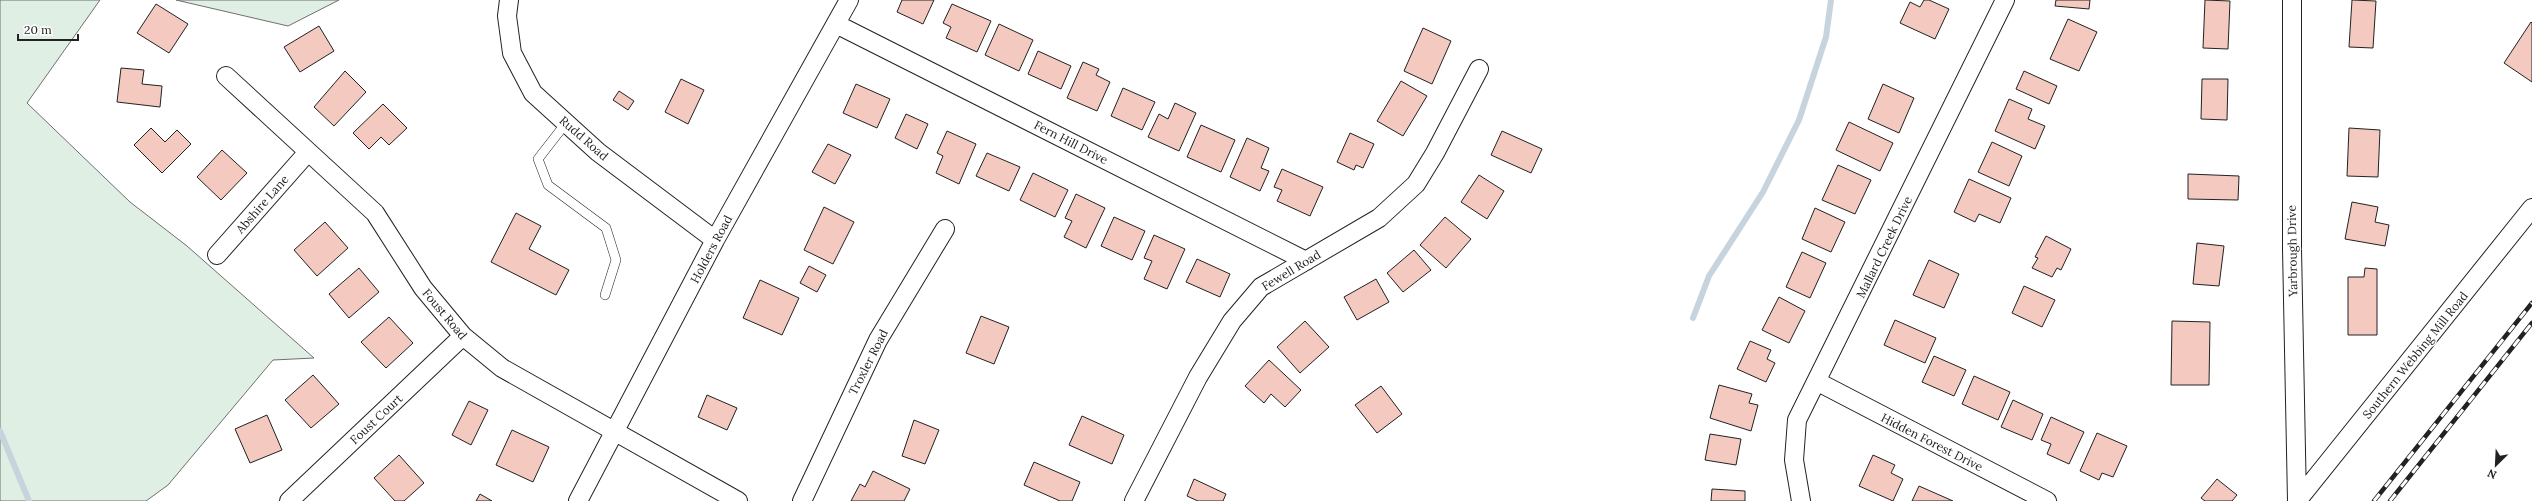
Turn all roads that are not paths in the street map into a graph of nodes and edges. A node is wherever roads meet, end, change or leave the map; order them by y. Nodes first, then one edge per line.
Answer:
1 (509, 0) edge
2 (849, 0) edge
3 (2005, 0) edge
4 (2292, 0) edge
5 (836, 24) junction
6 (1479, 69) dead end
7 (226, 76) dead end
8 (566, 123) junction
9 (308, 152) junction
10 (2532, 208) edge
11 (945, 229) dead end
12 (715, 240) junction
13 (217, 256) dead end
14 (1306, 261) junction
15 (605, 294) dead end
16 (463, 336) junction
17 (1818, 382) junction
18 (615, 433) junction
19 (289, 501) edge
20 (578, 501) edge
21 (738, 501) edge
22 (802, 501) edge
23 (1134, 501) edge
24 (1801, 501) edge
25 (2047, 501) edge
26 (2297, 501) edge

1 - 8 street, Rudd Road
2 - 5 street, Holders Road
3 - 17 street, Mallard Creek Drive
4 - 26 street, Yarbrough Drive
5 - 12 street, Holders Road
5 - 14 street, Fern Hill Drive
6 - 14 street, Fewell Road
7 - 9 street, Foust Road
8 - 12 street, Rudd Road
8 - 15 lane
9 - 13 street, Abshire Lane
9 - 16 street, Foust Road
10 - 26 street, Southern Webbing Mill Road
11 - 22 street, Troxler Road
12 - 18 street, Holders Road
14 - 23 street, Fewell Road
16 - 18 street, Foust Road
16 - 19 street, Foust Court
17 - 24 street, Mallard Creek Drive
17 - 25 street, Hidden Forest Drive
18 - 20 street, Holders Road
18 - 21 street, Foust Road

